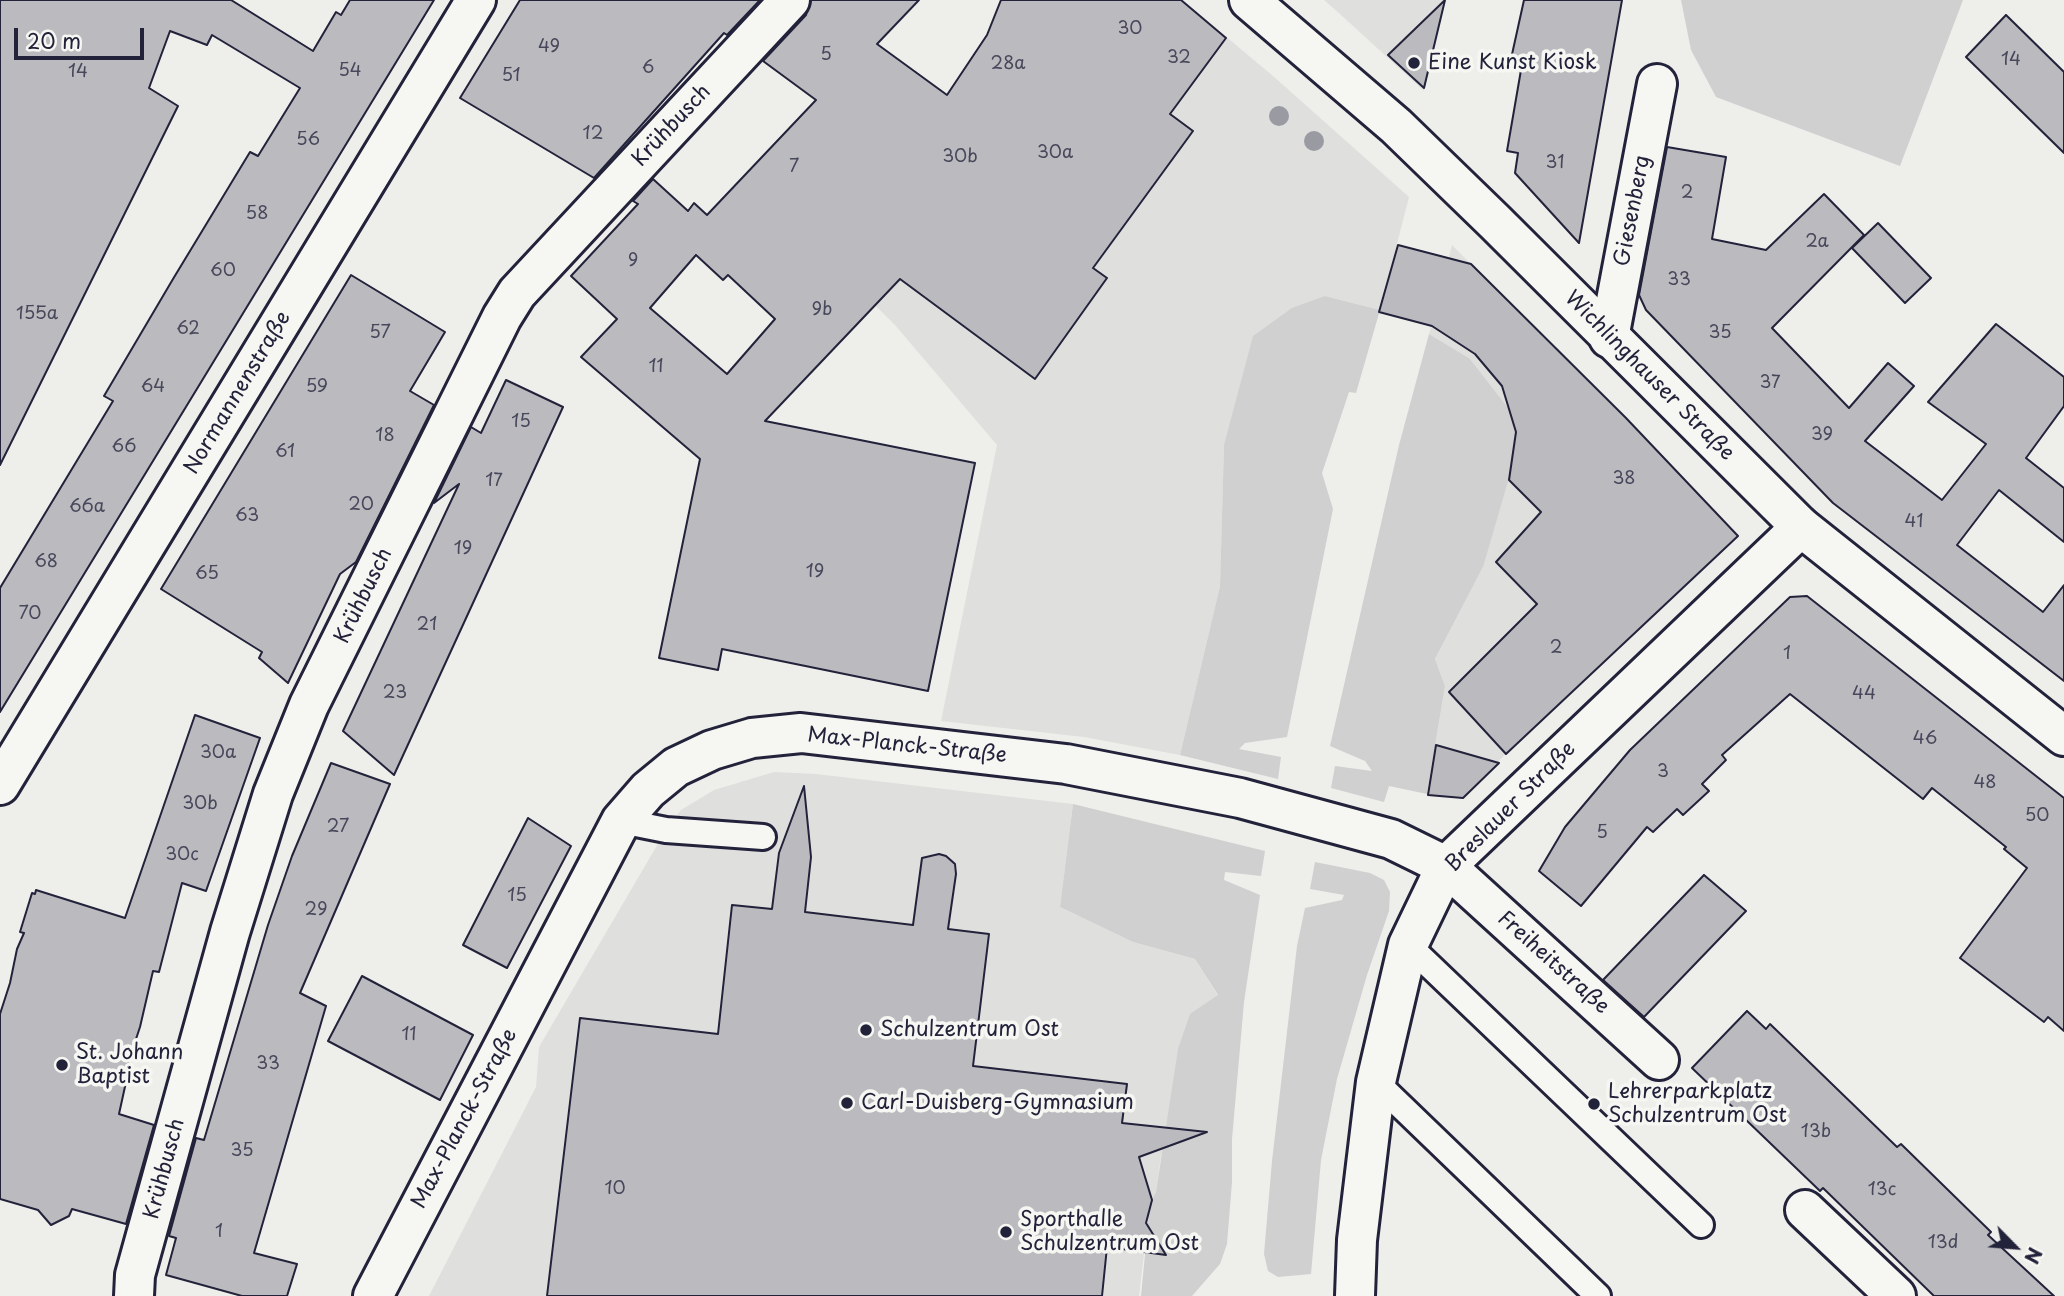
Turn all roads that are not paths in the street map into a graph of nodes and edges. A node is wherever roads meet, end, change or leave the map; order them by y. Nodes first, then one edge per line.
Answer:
1 (476, 0) edge
2 (790, 0) edge
3 (1249, 0) edge
4 (1657, 84) dead end
5 (1609, 338) junction
6 (1801, 527) junction
7 (2064, 736) edge
8 (0, 785) edge
9 (621, 821) junction
10 (763, 837) dead end
11 (1446, 866) junction
12 (1408, 945) junction
13 (1659, 1060) dead end
14 (1376, 1082) junction
15 (1805, 1210) dead end
16 (1701, 1226) dead end
17 (134, 1296) edge
18 (373, 1296) edge
19 (1354, 1296) edge
20 (1598, 1296) edge
21 (1896, 1296) edge

1 - 8 street, Normannenstraße
2 - 17 street, Krühbusch
3 - 5 street, Wichlinghauser Straße
4 - 5 street, Giesenberg
5 - 6 street, Wichlinghauser Straße
6 - 7 street, Wichlinghauser Straße
6 - 11 street, Breslauer Straße
9 - 10 lane
9 - 11 street, Max-Planck-Straße
9 - 18 street, Max-Planck-Straße
11 - 12 street, Breslauer Straße
11 - 13 street, Freiheitstraße
12 - 14 street, Breslauer Straße
12 - 16 lane
14 - 19 street, Breslauer Straße
14 - 20 lane
15 - 21 street

